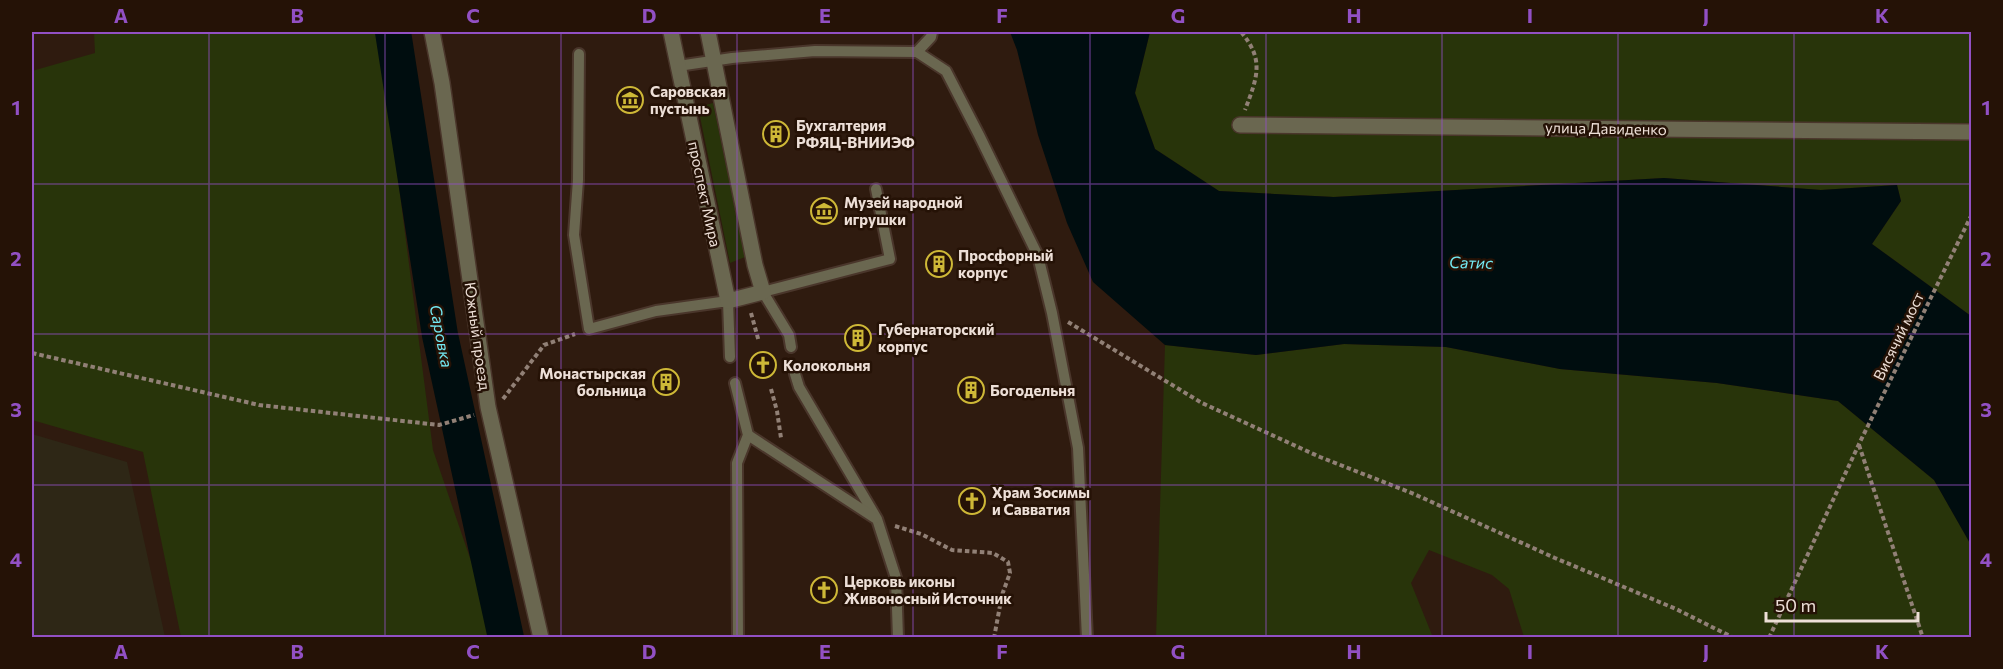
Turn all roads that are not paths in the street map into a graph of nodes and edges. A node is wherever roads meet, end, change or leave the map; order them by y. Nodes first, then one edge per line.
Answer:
1 (432, 32) edge
2 (671, 32) edge
3 (708, 32) edge
4 (932, 32) edge
5 (917, 52) junction
6 (579, 54) dead end
7 (714, 60) junction
8 (678, 66) junction
9 (1240, 125) road end
10 (1971, 132) edge
11 (876, 189) dead end
12 (763, 292) junction
13 (728, 301) junction
14 (791, 347) dead end
15 (730, 357) dead end
16 (795, 374) dead end
17 (735, 383) dead end
18 (748, 435) junction
19 (878, 519) junction
20 (541, 638) edge
21 (738, 638) edge
22 (898, 638) edge
23 (1087, 638) edge

1 - 20 street, Южный проезд
2 - 8 street, проспект Мира
3 - 7 street
4 - 5 lane
5 - 7 lane
5 - 23 lane
6 - 13 lane
7 - 8 lane
7 - 12 street
8 - 13 street, проспект Мира
9 - 10 street, улица Давиденко
11 - 12 lane
12 - 13 street
12 - 14 lane
13 - 15 lane, проспект Мира
16 - 19 lane
17 - 18 lane
18 - 19 lane
18 - 21 lane
19 - 22 lane

